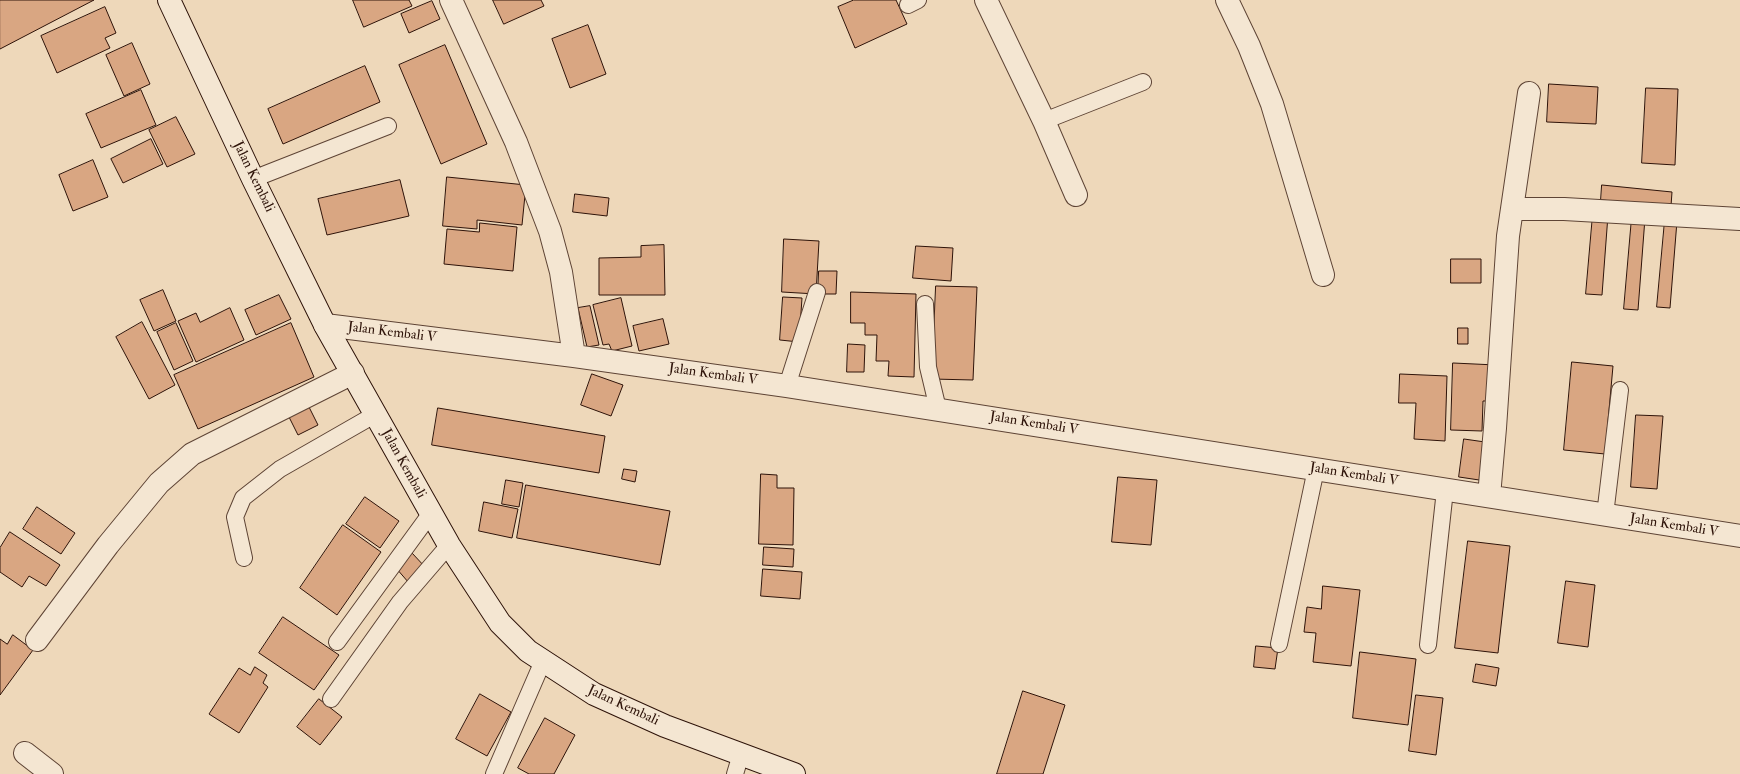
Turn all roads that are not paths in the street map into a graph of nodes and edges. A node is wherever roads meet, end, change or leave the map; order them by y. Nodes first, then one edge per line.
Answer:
1 (169, 0) edge
2 (450, 0) edge
3 (986, 0) edge
4 (1227, 0) edge
5 (1143, 82) dead end
6 (1529, 93) dead end
7 (1044, 121) junction
8 (388, 126) dead end
9 (253, 179) junction
10 (1076, 195) dead end
11 (1512, 209) junction
12 (1740, 219) edge
13 (1323, 276) dead end
14 (817, 292) dead end
15 (925, 304) dead end
16 (326, 325) junction
17 (574, 356) junction
18 (353, 373) junction
19 (787, 386) junction
20 (1620, 390) dead end
21 (938, 409) junction
22 (376, 414) junction
23 (1316, 469) junction
24 (1445, 490) junction
25 (1489, 496) junction
26 (431, 513) junction
27 (1605, 515) junction
28 (1740, 536) edge
29 (449, 545) junction
30 (244, 558) dead end
31 (37, 640) dead end
32 (337, 642) dead end
33 (1279, 644) dead end
34 (1428, 645) dead end
35 (543, 661) junction
36 (331, 700) dead end
37 (25, 753) dead end
38 (738, 764) edge
39 (52, 774) edge
40 (494, 774) edge
41 (794, 774) edge

1 - 9 street, Jalan Kembali
2 - 17 street
3 - 7 street
4 - 13 street
5 - 7 lane
6 - 11 street
7 - 10 street
8 - 9 lane
9 - 16 street, Jalan Kembali
11 - 12 street
11 - 25 street
14 - 19 lane
15 - 21 lane
16 - 17 street, Jalan Kembali V
16 - 18 street, Jalan Kembali
17 - 19 street, Jalan Kembali V
18 - 22 street, Jalan Kembali
18 - 31 street
19 - 21 street, Jalan Kembali V
20 - 27 lane
21 - 23 street, Jalan Kembali V
22 - 26 street, Jalan Kembali
22 - 30 lane
23 - 24 street, Jalan Kembali V
23 - 33 lane
24 - 25 street, Jalan Kembali V
24 - 34 lane
25 - 27 street, Jalan Kembali V
26 - 29 street, Jalan Kembali
26 - 32 lane
27 - 28 street, Jalan Kembali V
29 - 35 street, Jalan Kembali
29 - 36 lane
35 - 38 street, Jalan Kembali
35 - 40 lane
37 - 39 street
38 - 41 street, Jalan Kembali

